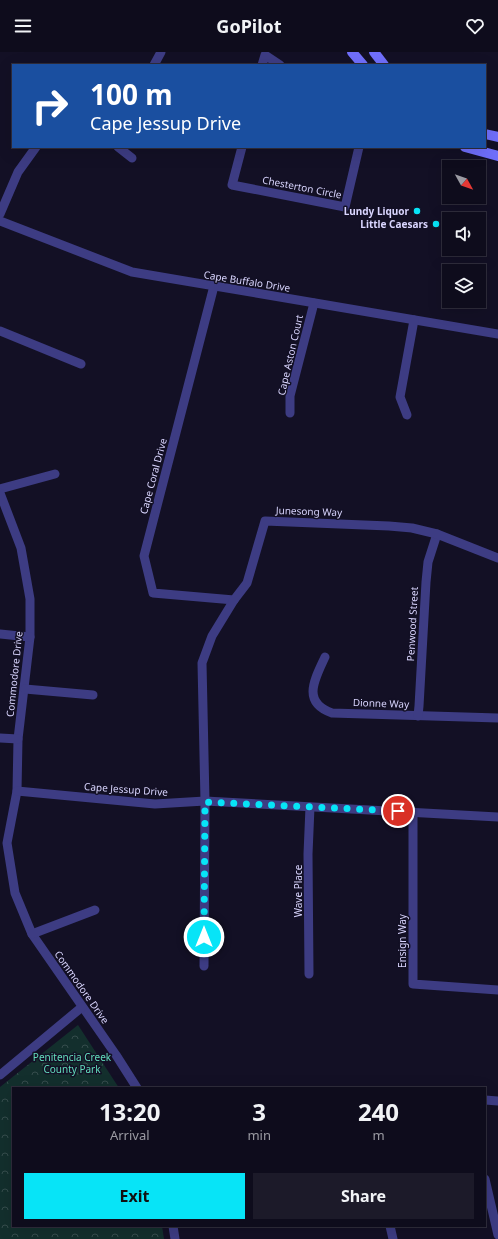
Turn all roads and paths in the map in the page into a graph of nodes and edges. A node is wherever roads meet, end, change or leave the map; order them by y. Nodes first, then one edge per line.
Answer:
1 (160, 52) edge
2 (352, 52) edge
3 (374, 52) edge
4 (154, 64) edge
5 (262, 64) edge
6 (278, 64) edge
7 (362, 64) edge
8 (383, 64) edge
9 (486, 134) edge
10 (498, 137) edge
11 (35, 148) edge
12 (119, 148) edge
13 (242, 148) edge
14 (360, 148) edge
15 (469, 148) edge
16 (498, 156) edge
17 (132, 158) dead end
18 (0, 214) edge
19 (0, 221) edge
20 (214, 286) junction
21 (314, 303) junction
22 (414, 320) junction
23 (0, 331) edge
24 (498, 334) edge
25 (81, 364) dead end
26 (290, 413) dead end
27 (407, 416) dead end
28 (55, 474) dead end
29 (0, 489) edge
30 (0, 493) edge
31 (437, 534) junction
32 (498, 558) edge
33 (234, 600) junction
34 (0, 634) edge
35 (30, 637) junction
36 (325, 657) dead end
37 (25, 689) junction
38 (93, 695) dead end
39 (418, 716) junction
40 (498, 718) edge
41 (0, 738) edge
42 (18, 739) junction
43 (17, 792) junction
44 (205, 802) junction
45 (310, 807) junction
46 (413, 812) junction
47 (498, 817) edge
48 (4, 843) edge
49 (95, 910) dead end
50 (32, 934) junction
51 (204, 966) dead end
52 (309, 974) dead end
53 (498, 990) edge
54 (82, 1007) junction
55 (0, 1075) edge
56 (136, 1087) edge
57 (486, 1100) edge
58 (498, 1101) edge
59 (486, 1183) edge
60 (173, 1227) edge
61 (390, 1227) edge
62 (498, 1235) edge
63 (175, 1239) edge
64 (393, 1239) edge

1 - 4 street
2 - 7 main road
3 - 8 main road
5 - 6 street
9 - 10 main road
11 - 18 street
12 - 17 street
13 - 14 street, Chesterton Circle
15 - 16 main road
19 - 20 street, Cape Buffalo Drive
20 - 21 street, Cape Buffalo Drive
20 - 33 street, Cape Coral Drive
21 - 22 street, Cape Buffalo Drive
21 - 26 street, Cape Aston Court
22 - 24 street, Cape Buffalo Drive
22 - 27 street
23 - 25 street
28 - 29 street
30 - 35 street, Commodore Drive
31 - 32 street, Junesong Way
31 - 33 street, Junesong Way
31 - 39 street, Penwood Street
33 - 44 street, Junesong Way
34 - 35 street
35 - 37 street, Commodore Drive
36 - 39 street, Dionne Way
37 - 38 street
37 - 42 street, Commodore Drive
39 - 40 street, Dionne Way
41 - 42 street
42 - 43 street, Commodore Drive
43 - 44 street, Cape Jessup Drive
43 - 48 street, Commodore Drive
44 - 45 street, Cape Jessup Drive
44 - 51 street, Junesong Way
45 - 46 street, Cape Jessup Drive
45 - 52 street, Wave Place
46 - 47 street, Cape Jessup Drive
46 - 53 street, Ensign Way
48 - 50 street, Commodore Drive
49 - 50 street
50 - 54 street, Commodore Drive
54 - 55 street
54 - 56 street, Commodore Drive
57 - 58 street
59 - 62 street
60 - 63 street
61 - 64 street

